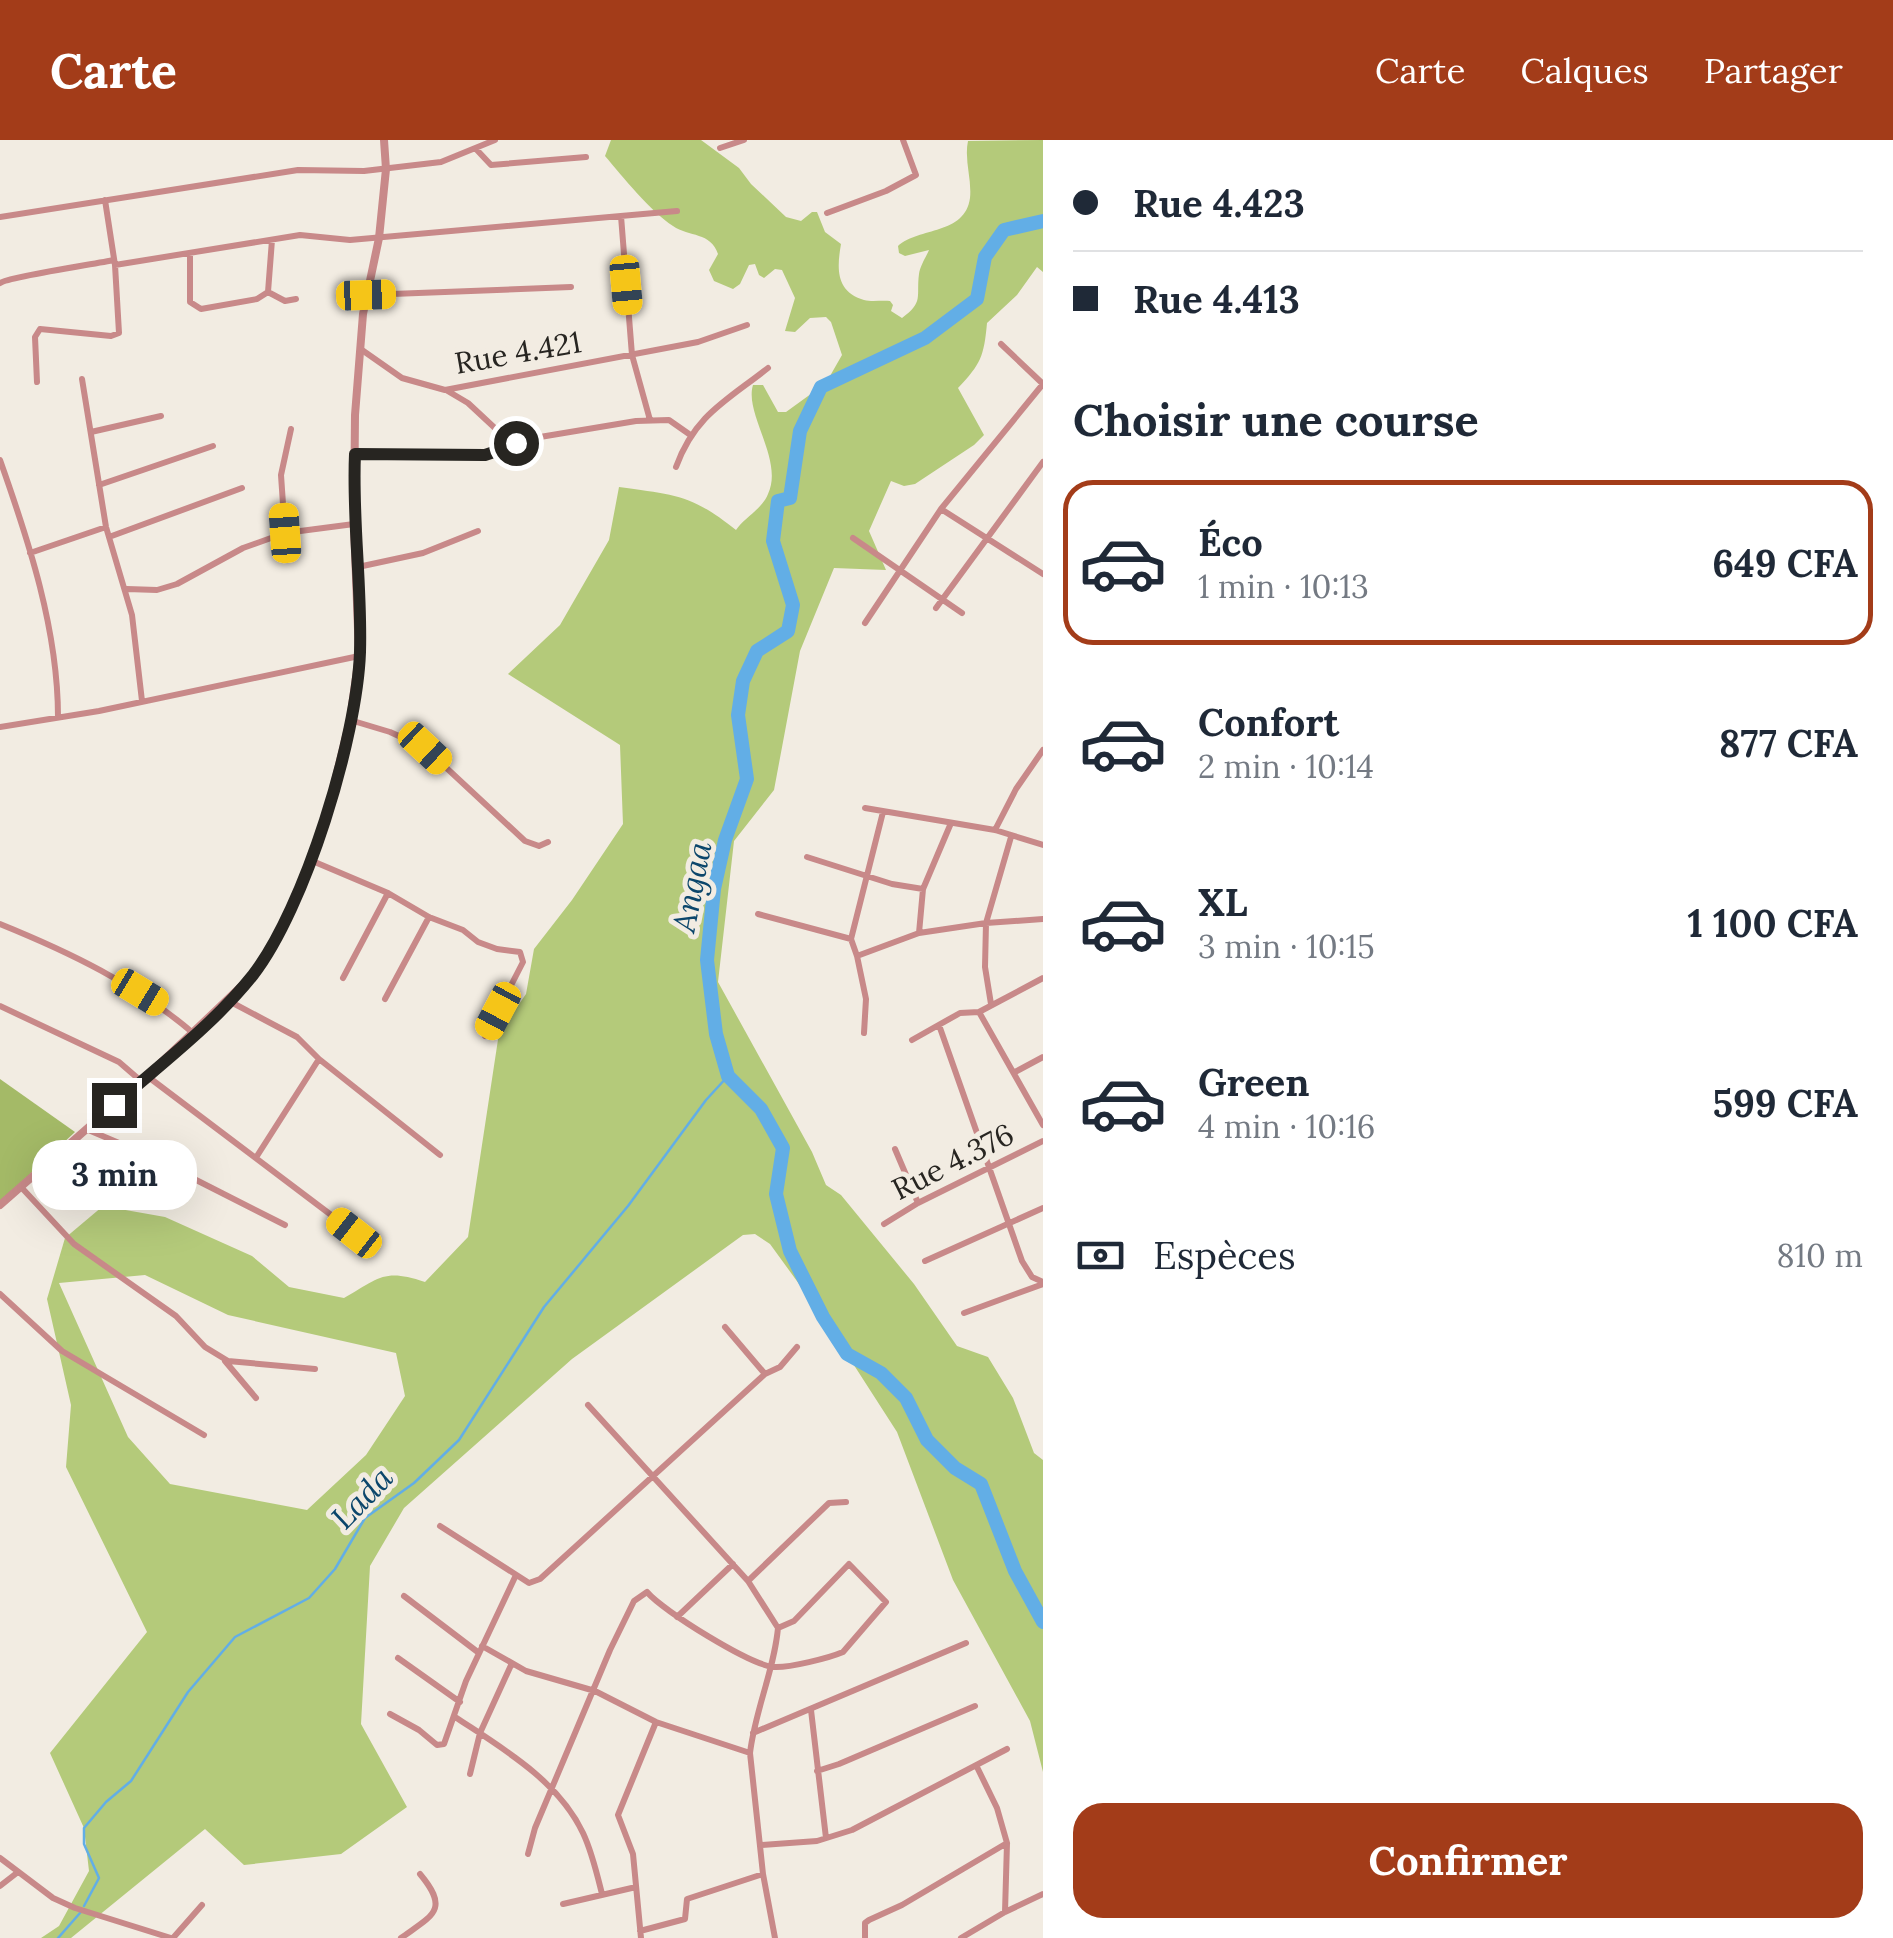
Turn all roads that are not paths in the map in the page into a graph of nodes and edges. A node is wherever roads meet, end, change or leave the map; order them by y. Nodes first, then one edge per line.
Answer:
1 (384, 140) edge
2 (495, 140) edge
3 (744, 140) edge
4 (903, 140) edge
5 (720, 148) dead end
6 (476, 149) junction
7 (586, 156) dead end
8 (386, 169) junction
9 (105, 200) junction
10 (677, 211) dead end
11 (827, 213) dead end
12 (621, 216) junction
13 (0, 218) edge
14 (379, 238) junction
15 (272, 240) junction
16 (190, 254) junction
17 (114, 262) junction
18 (0, 283) edge
19 (571, 286) dead end
20 (268, 292) junction
21 (366, 295) junction
22 (296, 299) dead end
23 (747, 325) dead end
24 (1001, 344) dead end
25 (362, 350) junction
26 (632, 355) junction
27 (768, 368) dead end
28 (82, 379) dead end
29 (37, 382) dead end
30 (445, 390) junction
31 (161, 416) dead end
32 (650, 420) junction
33 (291, 430) dead end
34 (90, 432) junction
35 (690, 434) junction
36 (510, 442) junction
37 (213, 446) dead end
38 (355, 454) junction
39 (0, 460) edge
40 (1043, 462) edge
41 (676, 467) dead end
42 (99, 485) junction
43 (242, 488) dead end
44 (941, 509) junction
45 (354, 524) junction
46 (106, 527) junction
47 (478, 531) dead end
48 (285, 533) junction
49 (109, 537) junction
50 (852, 538) dead end
51 (986, 539) junction
52 (30, 553) junction
53 (358, 566) junction
54 (900, 570) junction
55 (1042, 571) edge
56 (127, 589) junction
57 (942, 599) junction
58 (936, 608) dead end
59 (962, 613) dead end
60 (865, 623) dead end
61 (360, 656) junction
62 (142, 701) junction
63 (58, 717) junction
64 (350, 720) junction
65 (0, 726) edge
66 (1043, 750) edge
67 (865, 808) dead end
68 (883, 812) junction
69 (951, 823) junction
70 (994, 830) junction
71 (1012, 837) junction
72 (548, 842) dead end
73 (1043, 845) edge
74 (806, 857) dead end
75 (310, 860) junction
76 (866, 875) junction
77 (923, 889) junction
78 (388, 893) junction
79 (758, 914) dead end
80 (429, 917) junction
81 (1043, 919) edge
82 (986, 923) junction
83 (0, 924) edge
84 (918, 933) junction
85 (851, 939) junction
86 (858, 956) junction
87 (343, 978) dead end
88 (1043, 978) edge
89 (386, 998) dead end
90 (229, 1001) junction
91 (991, 1004) junction
92 (0, 1006) edge
93 (979, 1012) junction
94 (939, 1025) junction
95 (194, 1034) junction
96 (864, 1034) dead end
97 (485, 1036) dead end
98 (912, 1040) dead end
99 (1043, 1057) edge
100 (320, 1060) junction
101 (1015, 1072) junction
102 (144, 1079) junction
103 (1043, 1125) edge
104 (86, 1129) junction
105 (1043, 1141) edge
106 (895, 1149) dead end
107 (440, 1155) dead end
108 (257, 1156) junction
109 (991, 1166) junction
110 (21, 1187) junction
111 (918, 1203) junction
112 (0, 1205) edge
113 (1043, 1208) edge
114 (1010, 1222) junction
115 (884, 1224) dead end
116 (285, 1225) dead end
117 (354, 1233) dead end
118 (925, 1262) dead end
119 (1043, 1283) edge
120 (0, 1294) edge
121 (964, 1313) dead end
122 (725, 1328) dead end
123 (797, 1348) dead end
124 (224, 1360) junction
125 (314, 1370) dead end
126 (765, 1374) junction
127 (256, 1398) dead end
128 (588, 1405) dead end
129 (204, 1435) dead end
130 (655, 1475) junction
131 (846, 1502) dead end
132 (440, 1526) dead end
133 (733, 1564) junction
134 (516, 1575) junction
135 (748, 1581) junction
136 (404, 1596) dead end
137 (677, 1618) junction
138 (778, 1628) junction
139 (966, 1643) dead end
140 (480, 1649) junction
141 (398, 1658) dead end
142 (512, 1663) junction
143 (773, 1667) junction
144 (595, 1691) junction
145 (460, 1702) junction
146 (975, 1706) dead end
147 (811, 1710) junction
148 (390, 1714) dead end
149 (455, 1717) junction
150 (656, 1722) junction
151 (480, 1733) junction
152 (752, 1734) junction
153 (1007, 1749) dead end
154 (750, 1753) junction
155 (976, 1767) junction
156 (816, 1770) junction
157 (470, 1774) dead end
158 (552, 1791) junction
159 (826, 1838) junction
160 (1007, 1843) junction
161 (762, 1845) junction
162 (528, 1854) dead end
163 (0, 1858) edge
164 (18, 1872) junction
165 (420, 1874) dead end
166 (763, 1874) junction
167 (0, 1886) edge
168 (636, 1887) junction
169 (602, 1894) junction
170 (1043, 1894) edge
171 (563, 1904) dead end
172 (202, 1905) dead end
173 (1005, 1912) junction
174 (973, 1930) junction
175 (640, 1934) edge
176 (172, 1938) edge
177 (401, 1938) edge
178 (774, 1938) edge
179 (865, 1938) edge
180 (962, 1938) edge
181 (978, 1938) edge

1 - 8 street
2 - 6 street
3 - 5 street
4 - 11 street
6 - 7 street
6 - 8 street
8 - 9 street
8 - 14 street
9 - 13 street
9 - 17 street
10 - 12 street
12 - 14 street
12 - 26 street
14 - 15 street
14 - 21 street
15 - 16 street
15 - 20 street
16 - 17 street
16 - 20 street
17 - 18 street
17 - 29 street
19 - 21 street
20 - 22 street
21 - 25 street
23 - 26 street, Rue 4.421
24 - 44 street
25 - 30 street, Rue 4.421
25 - 38 street
26 - 30 street, Rue 4.421
26 - 32 street
27 - 35 street
28 - 34 street
30 - 36 street
31 - 34 street
32 - 35 street
32 - 36 street
33 - 48 street
34 - 42 street
35 - 41 street
36 - 38 street
37 - 42 street
38 - 45 street
39 - 52 street
40 - 51 street
42 - 46 street
43 - 49 street
44 - 51 street
44 - 54 street
45 - 48 street
45 - 53 street
46 - 49 street
46 - 52 street
47 - 53 street
48 - 56 street
49 - 56 street
50 - 54 street
51 - 55 street
51 - 57 street
52 - 63 street
53 - 61 street
54 - 57 street
54 - 60 street
56 - 62 street
57 - 58 street
57 - 59 street
61 - 62 street
61 - 64 street
62 - 63 street
63 - 65 street
64 - 72 street
64 - 75 street
66 - 70 street
67 - 68 street
68 - 69 street
68 - 76 street
69 - 70 street
69 - 77 street
70 - 71 street
71 - 73 street
71 - 82 street
74 - 76 street
75 - 78 street
75 - 90 street
76 - 77 street
76 - 85 street
77 - 84 street
78 - 80 street
78 - 87 street
79 - 85 street
80 - 89 street
80 - 97 street
81 - 82 street
82 - 84 street
82 - 91 street
83 - 95 street
84 - 86 street
85 - 86 street
86 - 96 street
88 - 91 street
90 - 95 street
90 - 100 street
91 - 93 street
92 - 102 street
93 - 94 street
93 - 101 street
94 - 98 street
94 - 109 street
95 - 102 street
99 - 101 street
100 - 107 street
100 - 108 street
101 - 103 street
102 - 104 street
102 - 108 street
104 - 110 street
104 - 116 street
105 - 109 street, Rue 4.376
106 - 111 street
108 - 117 street
109 - 111 street, Rue 4.376
109 - 114 street
110 - 112 street
110 - 124 street
111 - 115 street, Rue 4.376
113 - 114 street
114 - 118 street
114 - 119 street
119 - 121 street
120 - 129 street
122 - 126 street
123 - 126 street
124 - 125 street
124 - 127 street
126 - 130 street
128 - 130 street
130 - 133 street
130 - 134 street
131 - 135 street
132 - 134 street
133 - 135 street
133 - 137 street
134 - 140 street
135 - 138 street
136 - 140 street
137 - 143 street
137 - 144 street
138 - 143 street
138 - 143 street
139 - 147 street
140 - 142 street
140 - 145 street
141 - 145 street
142 - 144 street
142 - 151 street
143 - 152 street
144 - 150 street
144 - 158 street
145 - 149 street
146 - 156 street
147 - 152 street
147 - 156 street
148 - 149 street
149 - 151 street
150 - 154 street
150 - 168 street
151 - 157 street
151 - 158 street
152 - 154 street
153 - 155 street
154 - 161 street
155 - 159 street
155 - 160 street
156 - 159 street
158 - 162 street
158 - 169 street
159 - 161 street
160 - 173 street
160 - 179 street
161 - 166 street
163 - 164 street
164 - 167 street
164 - 176 street
165 - 177 street
166 - 175 street
166 - 178 street
168 - 169 street
168 - 175 street
169 - 171 street
170 - 173 street
172 - 176 street
173 - 174 street
174 - 180 street
174 - 181 street

